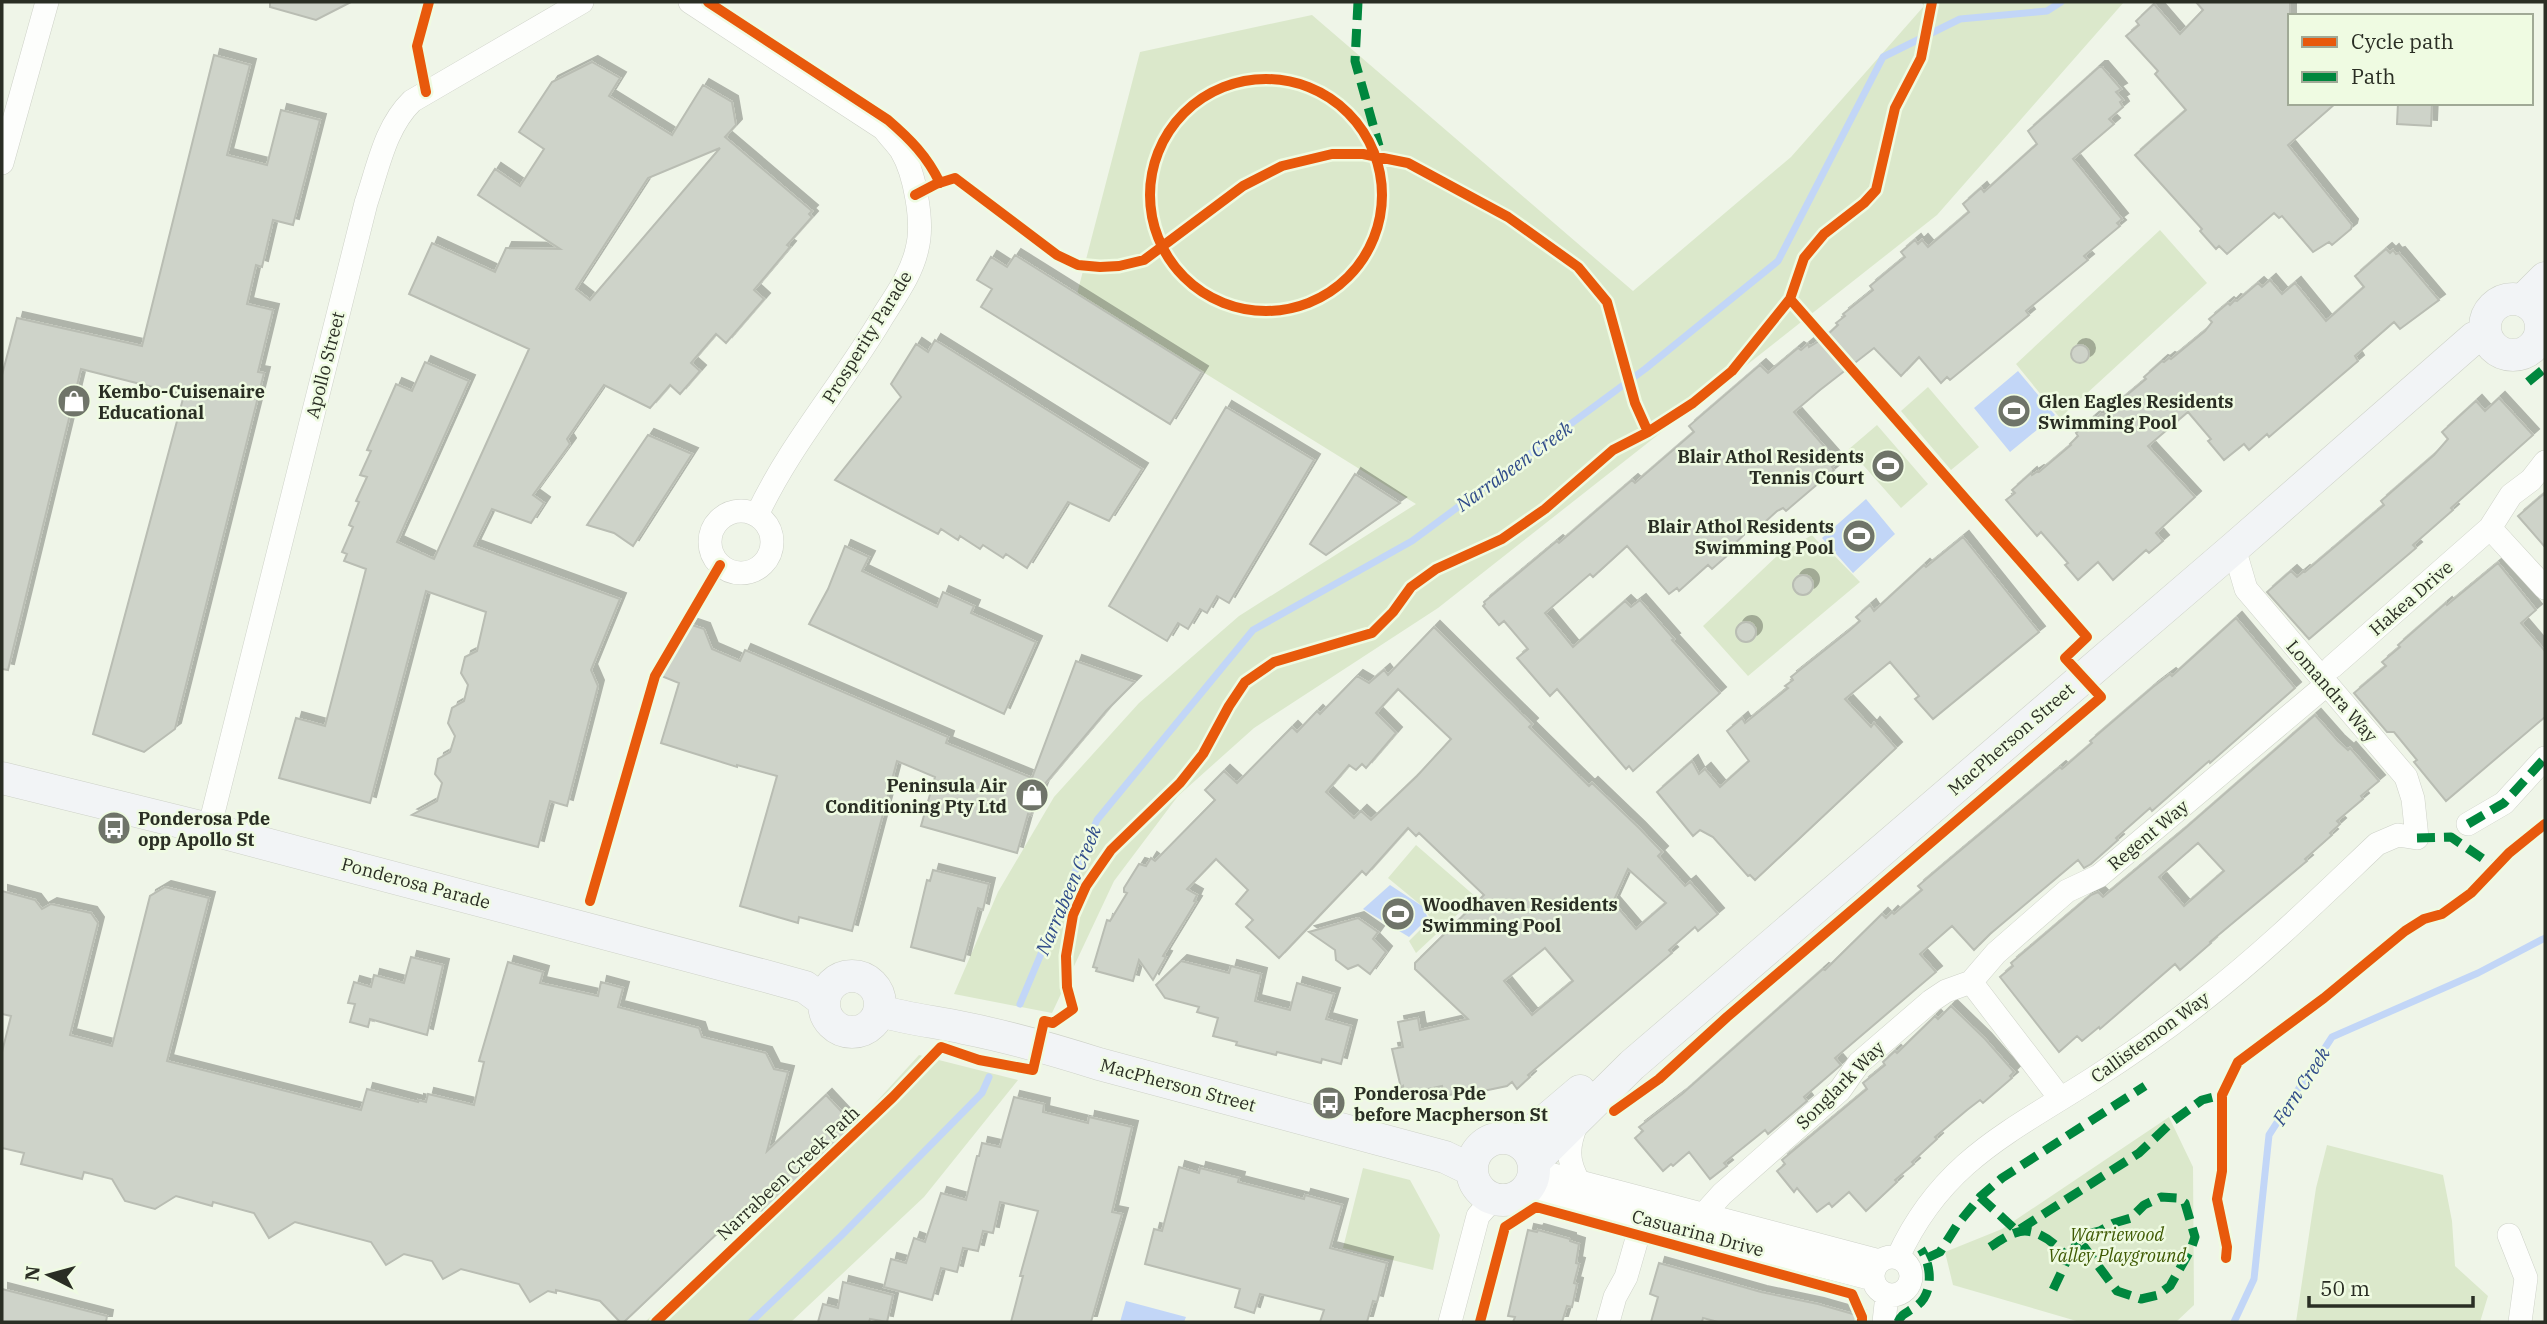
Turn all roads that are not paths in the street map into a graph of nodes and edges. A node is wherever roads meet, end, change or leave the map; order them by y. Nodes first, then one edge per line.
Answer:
1 (47, 2) edge
2 (582, 2) edge
3 (690, 2) edge
4 (2, 163) edge
5 (2545, 278) edge
6 (2523, 300) junction
7 (2486, 334) junction
8 (2537, 358) edge
9 (2545, 462) edge
10 (757, 515) dead end
11 (2490, 528) junction
12 (2234, 548) junction
13 (2545, 588) edge
14 (2329, 676) junction
15 (2545, 758) edge
16 (2, 778) edge
17 (2468, 824) dead end
18 (209, 829) junction
19 (2417, 838) joint
20 (1971, 982) junction
21 (880, 1011) joint
22 (1632, 1065) junction
23 (2060, 1097) junction
24 (1578, 1120) junction
25 (1472, 1170) junction
26 (1521, 1173) junction
27 (1579, 1182) junction
28 (1704, 1214) junction
29 (1643, 1218) junction
30 (2509, 1235) dead end
31 (1885, 1273) junction
32 (1450, 1322) edge
33 (1608, 1322) edge
34 (1884, 1322) edge
35 (2520, 1322) edge

1 - 4 street
2 - 18 street, Apollo Street
3 - 10 street, Prosperity Parade
5 - 6 street
6 - 7 street
6 - 8 street
7 - 8 street
7 - 12 street, MacPherson Street
9 - 11 street, Hakea Drive
11 - 13 street
11 - 14 street, Hakea Drive
12 - 14 street, Lomandra Way
12 - 22 street, MacPherson Street
14 - 19 street, Lomandra Way
14 - 20 street, Regent Way
15 - 17 street
16 - 18 street, Ponderosa Parade
18 - 21 street, Ponderosa Parade
19 - 23 street, Callistemon Way
20 - 23 street
20 - 28 street, Songlark Way
21 - 25 street, MacPherson Street
22 - 24 street, MacPherson Street
22 - 26 street, MacPherson Street
23 - 31 street, Callistemon Way
24 - 26 street, MacPherson Street
24 - 27 street
25 - 26 street
25 - 26 street
26 - 27 street, Casuarina Drive
26 - 29 street, Casuarina Drive
26 - 32 street
27 - 28 street, Casuarina Drive
28 - 31 street, Casuarina Drive
29 - 31 street, Casuarina Drive
29 - 33 street
30 - 35 street
31 - 34 street

